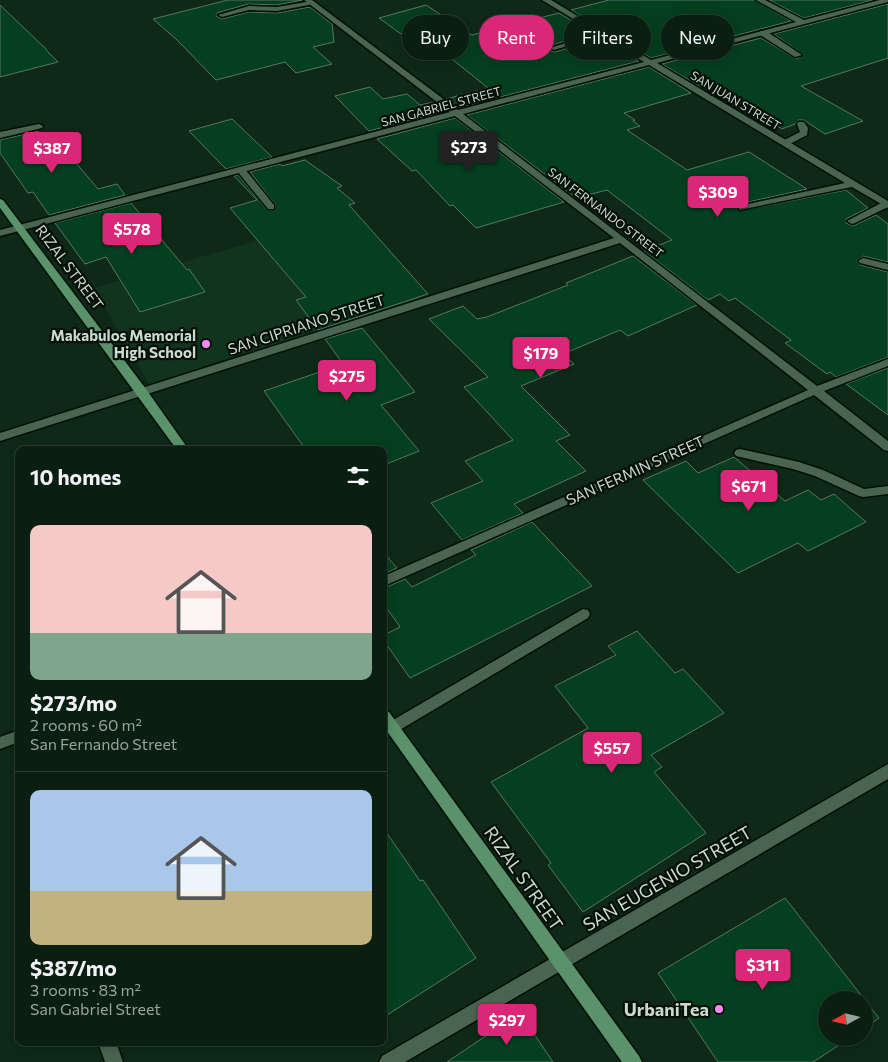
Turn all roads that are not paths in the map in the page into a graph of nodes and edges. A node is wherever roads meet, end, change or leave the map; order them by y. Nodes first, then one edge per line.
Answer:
1 (546, 0) edge
2 (760, 0) edge
3 (888, 0) edge
4 (310, 2) edge
5 (222, 15) dead end
6 (571, 15) edge
7 (802, 22) junction
8 (763, 33) junction
9 (564, 45) edge
10 (554, 48) dead end
11 (798, 55) dead end
12 (648, 60) edge
13 (652, 62) junction
14 (457, 114) junction
15 (801, 124) dead end
16 (39, 126) dead end
17 (0, 135) edge
18 (785, 143) junction
19 (241, 170) junction
20 (853, 184) junction
21 (0, 202) edge
22 (887, 205) edge
23 (271, 207) dead end
24 (742, 208) dead end
25 (852, 221) dead end
26 (19, 228) junction
27 (0, 233) edge
28 (621, 238) junction
29 (863, 261) dead end
30 (888, 267) edge
31 (888, 362) edge
32 (817, 390) junction
33 (142, 392) junction
34 (0, 437) edge
35 (180, 446) edge
36 (888, 447) edge
37 (740, 453) dead end
38 (888, 490) edge
39 (387, 580) edge
40 (583, 614) dead end
41 (388, 722) edge
42 (15, 738) edge
43 (0, 744) edge
44 (888, 771) edge
45 (560, 963) junction
46 (109, 1046) edge
47 (114, 1062) edge
48 (388, 1062) edge
49 (633, 1062) edge

1 - 6 street, SAN JUAN STREET
2 - 7 street
3 - 7 street, SAN GABRIEL STREET
4 - 5 street
4 - 14 street, SAN FERNANDO STREET
7 - 8 street, SAN GABRIEL STREET
8 - 11 street
8 - 13 street, SAN GABRIEL STREET
9 - 10 street
12 - 13 street, SAN JUAN STREET
13 - 14 street, SAN GABRIEL STREET
13 - 18 street, SAN JUAN STREET
14 - 19 street, SAN GABRIEL STREET
14 - 28 street, SAN FERNANDO STREET
15 - 18 street
16 - 17 street
18 - 20 street, SAN JUAN STREET
19 - 23 street
19 - 26 street, SAN GABRIEL STREET
20 - 22 street, SAN JUAN STREET
20 - 24 street
21 - 26 main road, RIZAL STREET
22 - 25 street
26 - 27 street, SAN GABRIEL STREET
26 - 33 main road, RIZAL STREET
28 - 32 street, SAN FERNANDO STREET
28 - 33 street, SAN CIPRIANO STREET
29 - 30 street
31 - 32 street, SAN FERMIN STREET
32 - 36 street, SAN FERNANDO STREET
32 - 39 street, SAN FERMIN STREET
33 - 34 street, SAN CIPRIANO STREET
33 - 35 main road, RIZAL STREET
37 - 38 street
40 - 41 street
41 - 45 main road, RIZAL STREET
42 - 43 street
44 - 45 street, SAN EUGENIO STREET
45 - 48 street, SAN EUGENIO STREET
45 - 49 main road, RIZAL STREET
46 - 47 street

